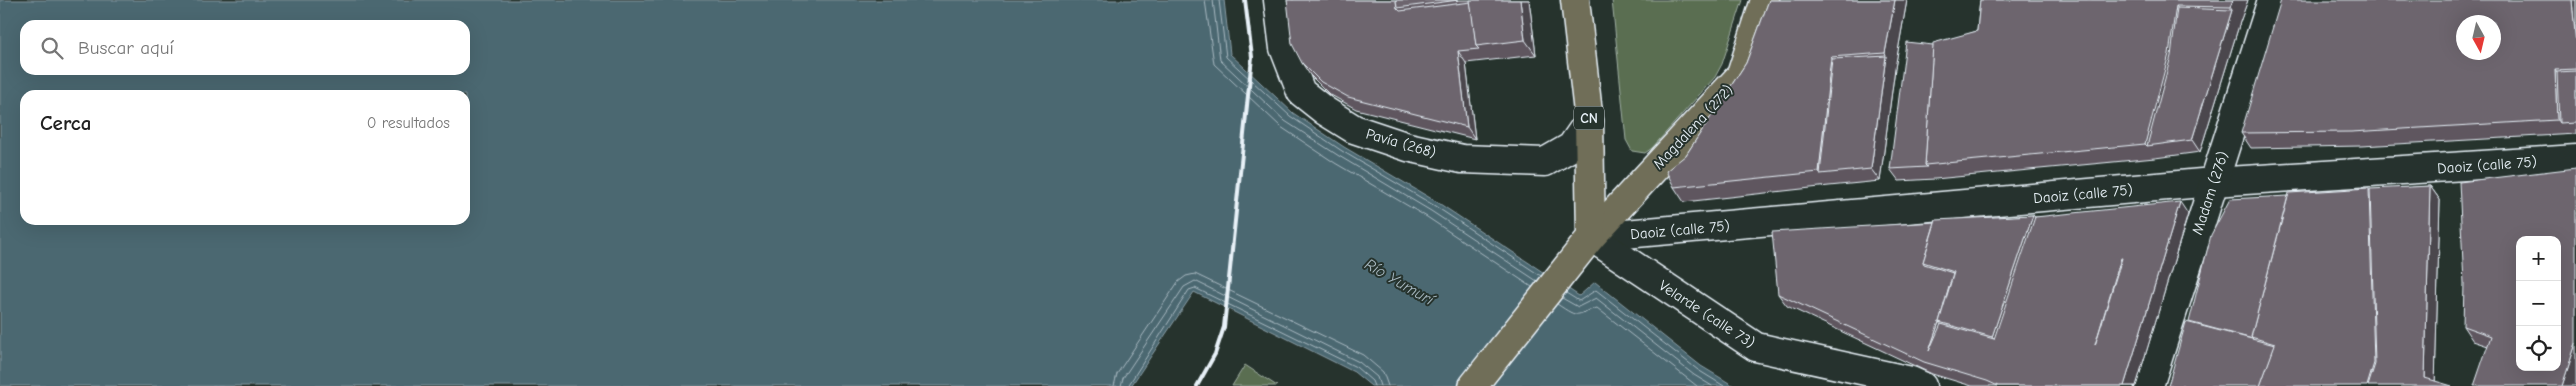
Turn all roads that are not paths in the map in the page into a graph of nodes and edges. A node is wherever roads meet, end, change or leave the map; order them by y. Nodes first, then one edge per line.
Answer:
1 (1278, 0) edge
2 (1575, 0) edge
3 (1765, 0) edge
4 (2272, 0) edge
5 (1589, 121) junction
6 (2576, 159) edge
7 (2212, 182) junction
8 (1584, 247) junction
9 (1473, 386) edge
10 (1922, 386) edge
11 (2149, 386) edge

1 - 5 street, Pavía (268)
2 - 5 main road, CN
3 - 8 main road, Magdalena (272)
4 - 7 street, Madam (276)
5 - 8 main road, CN
6 - 7 street, Daoiz (calle 75)
7 - 8 street, Daoiz (calle 75)
7 - 11 street, Madam (276)
8 - 9 main road, Magdalena (272)
8 - 10 street, Velarde (calle 73)

